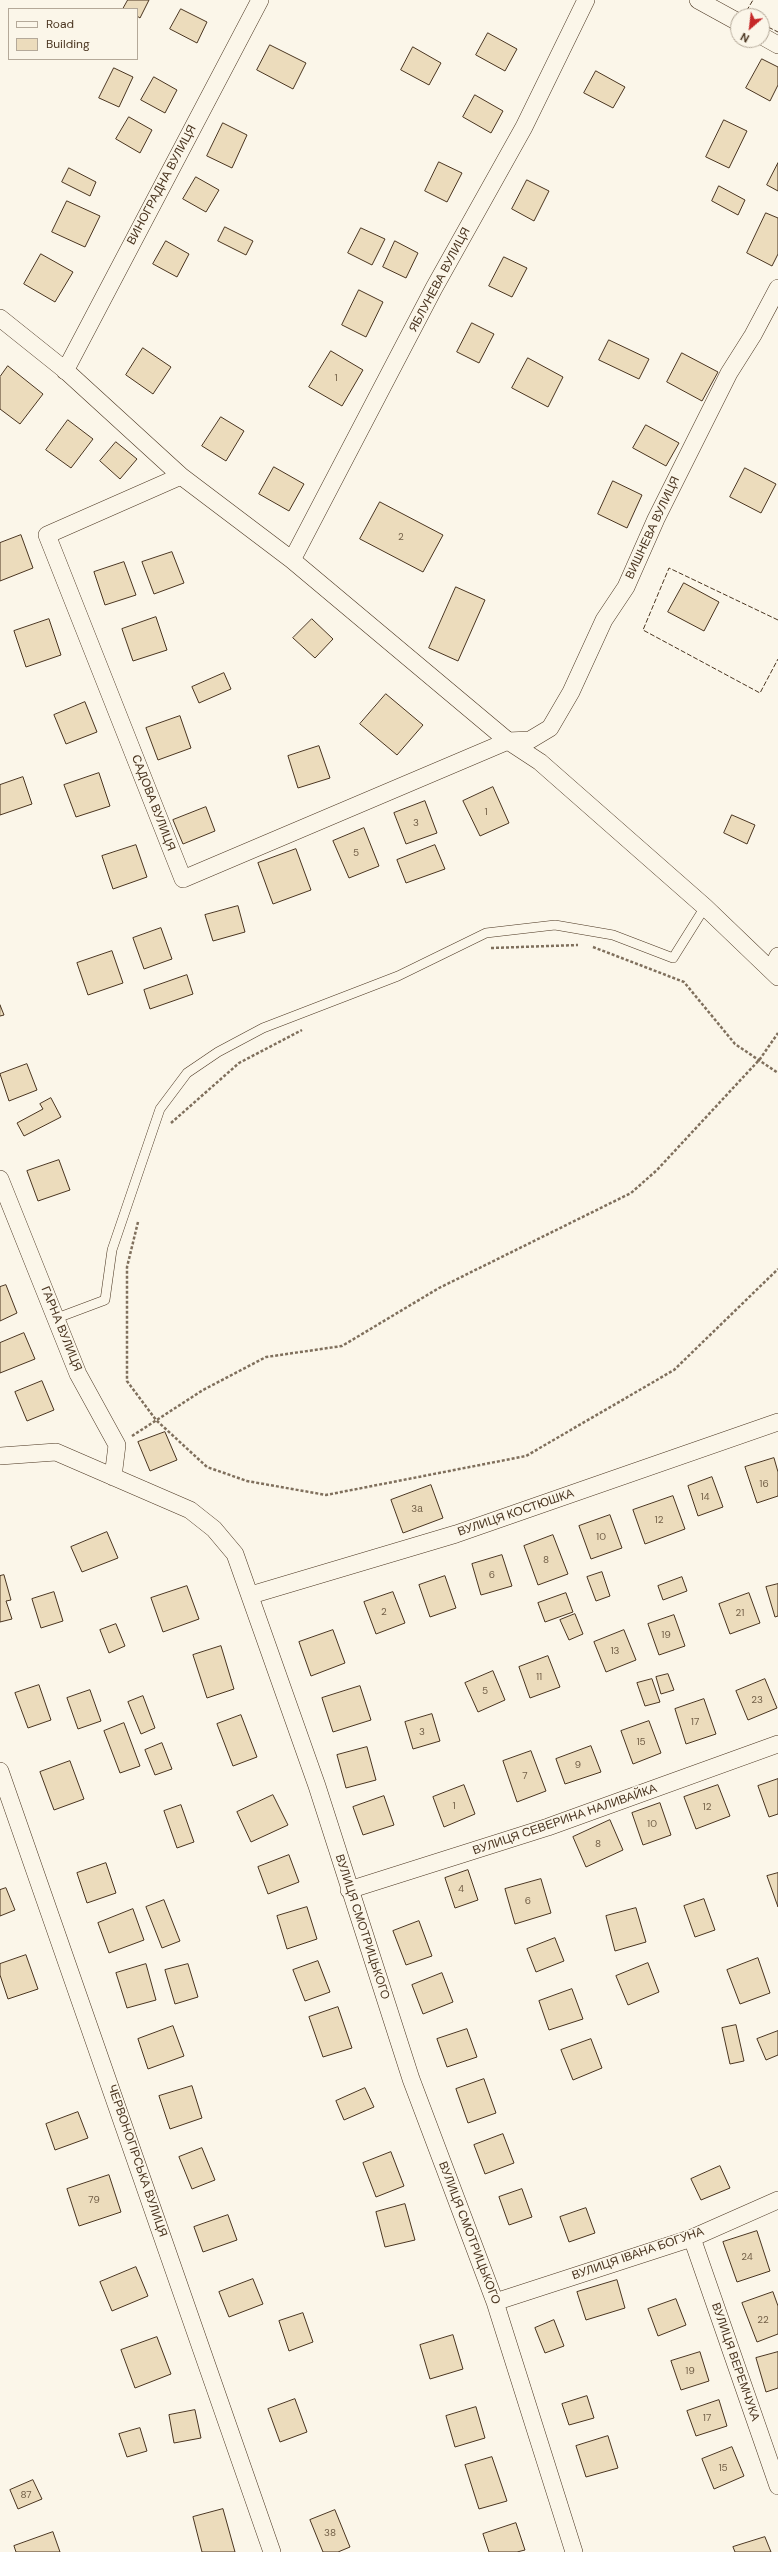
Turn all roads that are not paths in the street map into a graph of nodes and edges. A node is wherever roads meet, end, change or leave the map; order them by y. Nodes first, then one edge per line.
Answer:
1 (260, 0) edge
2 (586, 0) edge
3 (698, 0) edge
4 (730, 18) edge
5 (778, 288) edge
6 (0, 318) edge
7 (65, 371) junction
8 (181, 476) junction
9 (292, 560) junction
10 (508, 741) junction
11 (705, 907) junction
12 (776, 968) edge
13 (0, 1179) edge
14 (57, 1318) junction
15 (778, 1422) edge
16 (0, 1456) edge
17 (113, 1477) junction
18 (251, 1595) junction
19 (778, 1744) edge
20 (0, 1771) edge
21 (349, 1890) junction
22 (778, 2200) edge
23 (692, 2238) junction
24 (495, 2302) junction
25 (778, 2486) edge
26 (272, 2552) edge
27 (574, 2552) edge

1 - 7 street, ВИНОГРАДНА ВУЛИЦЯ
2 - 9 street, ЯБЛУНЕВА ВУЛИЦЯ
3 - 4 street
5 - 10 street, ВИШНЕВА ВУЛИЦЯ
6 - 7 street
7 - 8 street
8 - 9 street
8 - 10 street, САДОВА ВУЛИЦЯ
9 - 10 street
10 - 11 street
11 - 12 street
11 - 14 lane
13 - 14 street, ГАРНА ВУЛИЦЯ
14 - 17 street, ГАРНА ВУЛИЦЯ
15 - 18 street, ВУЛИЦЯ КОСТЮШКА
16 - 17 street, ВУЛИЦЯ СМОТРИЦЬКОГО
17 - 18 street, ВУЛИЦЯ СМОТРИЦЬКОГО
18 - 21 street, ВУЛИЦЯ СМОТРИЦЬКОГО
19 - 21 street, ВУЛИЦЯ СЕВЕРИНА НАЛИВАЙКА
20 - 26 street, ЧЕРВОНОГІРСЬКА ВУЛИЦЯ
21 - 24 street, ВУЛИЦЯ СМОТРИЦЬКОГО
22 - 23 street, ВУЛИЦЯ ІВАНА БОГУНА
23 - 24 street, ВУЛИЦЯ ІВАНА БОГУНА
23 - 25 street, ВУЛИЦЯ ВЕРЕМЧУКА
24 - 27 street, ВУЛИЦЯ СМОТРИЦЬКОГО

